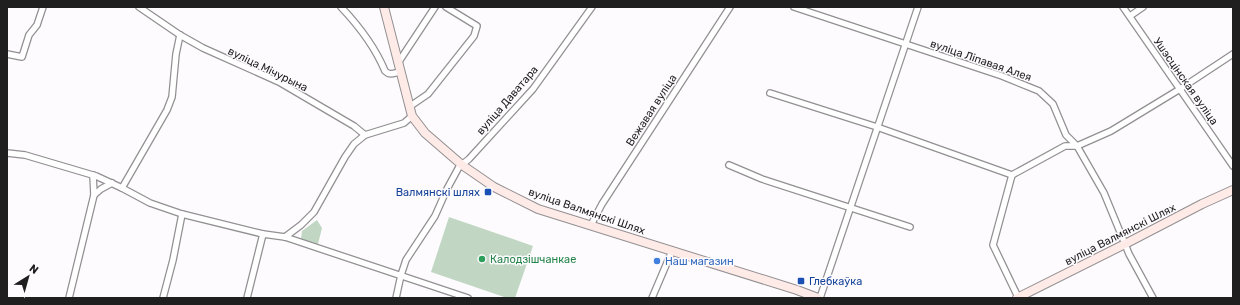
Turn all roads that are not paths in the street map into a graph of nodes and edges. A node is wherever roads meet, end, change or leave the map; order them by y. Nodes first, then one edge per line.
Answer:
1 (43, 7) edge
2 (139, 7) edge
3 (341, 7) edge
4 (384, 7) edge
5 (435, 7) edge
6 (446, 7) edge
7 (592, 7) edge
8 (730, 7) edge
9 (794, 7) edge
10 (918, 7) edge
11 (1123, 7) edge
12 (1143, 7) edge
13 (1130, 16) junction
14 (180, 35) junction
15 (906, 45) junction
16 (7, 54) edge
17 (1233, 54) edge
18 (398, 63) junction
19 (400, 72) junction
20 (1180, 89) junction
21 (770, 93) dead end
22 (409, 107) junction
23 (412, 116) junction
24 (877, 127) junction
25 (365, 135) junction
26 (1077, 146) junction
27 (7, 153) edge
28 (462, 165) junction
29 (729, 166) dead end
30 (1233, 166) edge
31 (93, 175) junction
32 (1012, 175) junction
33 (112, 183) junction
34 (122, 188) junction
35 (1233, 190) edge
36 (94, 195) junction
37 (850, 208) junction
38 (182, 214) junction
39 (591, 226) junction
40 (910, 227) dead end
41 (263, 234) junction
42 (285, 237) junction
43 (1126, 244) junction
44 (672, 251) junction
45 (401, 275) junction
46 (70, 298) edge
47 (163, 298) edge
48 (247, 298) edge
49 (396, 298) edge
50 (468, 298) edge
51 (652, 298) edge
52 (819, 298) edge
53 (1018, 298) edge
54 (1153, 298) edge

1 - 16 street
2 - 14 street, вуліца Мічурына
3 - 19 street
4 - 18 main road, вуліца Валмянскі Шлях
5 - 18 street
6 - 22 street
7 - 28 street, вуліца Даватара
8 - 39 street, Вежавая вуліца
9 - 15 street, вуліца Ліпавая Алея
10 - 15 street
11 - 13 street, Ушэсцінская вуліца
12 - 13 street
13 - 20 street, Ушэсцінская вуліца
14 - 25 street, вуліца Мічурына
14 - 34 street
15 - 24 street
15 - 26 street, вуліца Ліпавая Алея
17 - 20 street
18 - 19 main road, вуліца Валмянскі Шлях
19 - 22 main road, вуліца Валмянскі Шлях
20 - 26 street
20 - 30 street, Ушэсцінская вуліца
21 - 24 street
22 - 23 main road, вуліца Валмянскі Шлях
23 - 25 street
23 - 28 main road, вуліца Валмянскі Шлях
24 - 32 street
24 - 37 street
25 - 42 street
26 - 32 street
26 - 43 street, вуліца Ліпавая Алея
27 - 31 street
28 - 39 main road, вуліца Валмянскі Шлях
28 - 45 street, вуліца Даватара
29 - 37 street
31 - 33 street
31 - 36 street
32 - 53 street
33 - 34 street
33 - 36 street
34 - 38 street
35 - 43 main road, вуліца Валмянскі Шлях
36 - 46 street
37 - 40 street
37 - 52 street
38 - 41 street
38 - 47 street
39 - 44 main road, вуліца Валмянскі Шлях
41 - 42 street
41 - 48 street
42 - 45 street
43 - 53 main road, вуліца Валмянскі Шлях
43 - 54 street, вуліца Ліпавая Алея
44 - 51 street
44 - 52 main road, вуліца Валмянскі Шлях
45 - 49 street, вуліца Даватара
45 - 50 street

